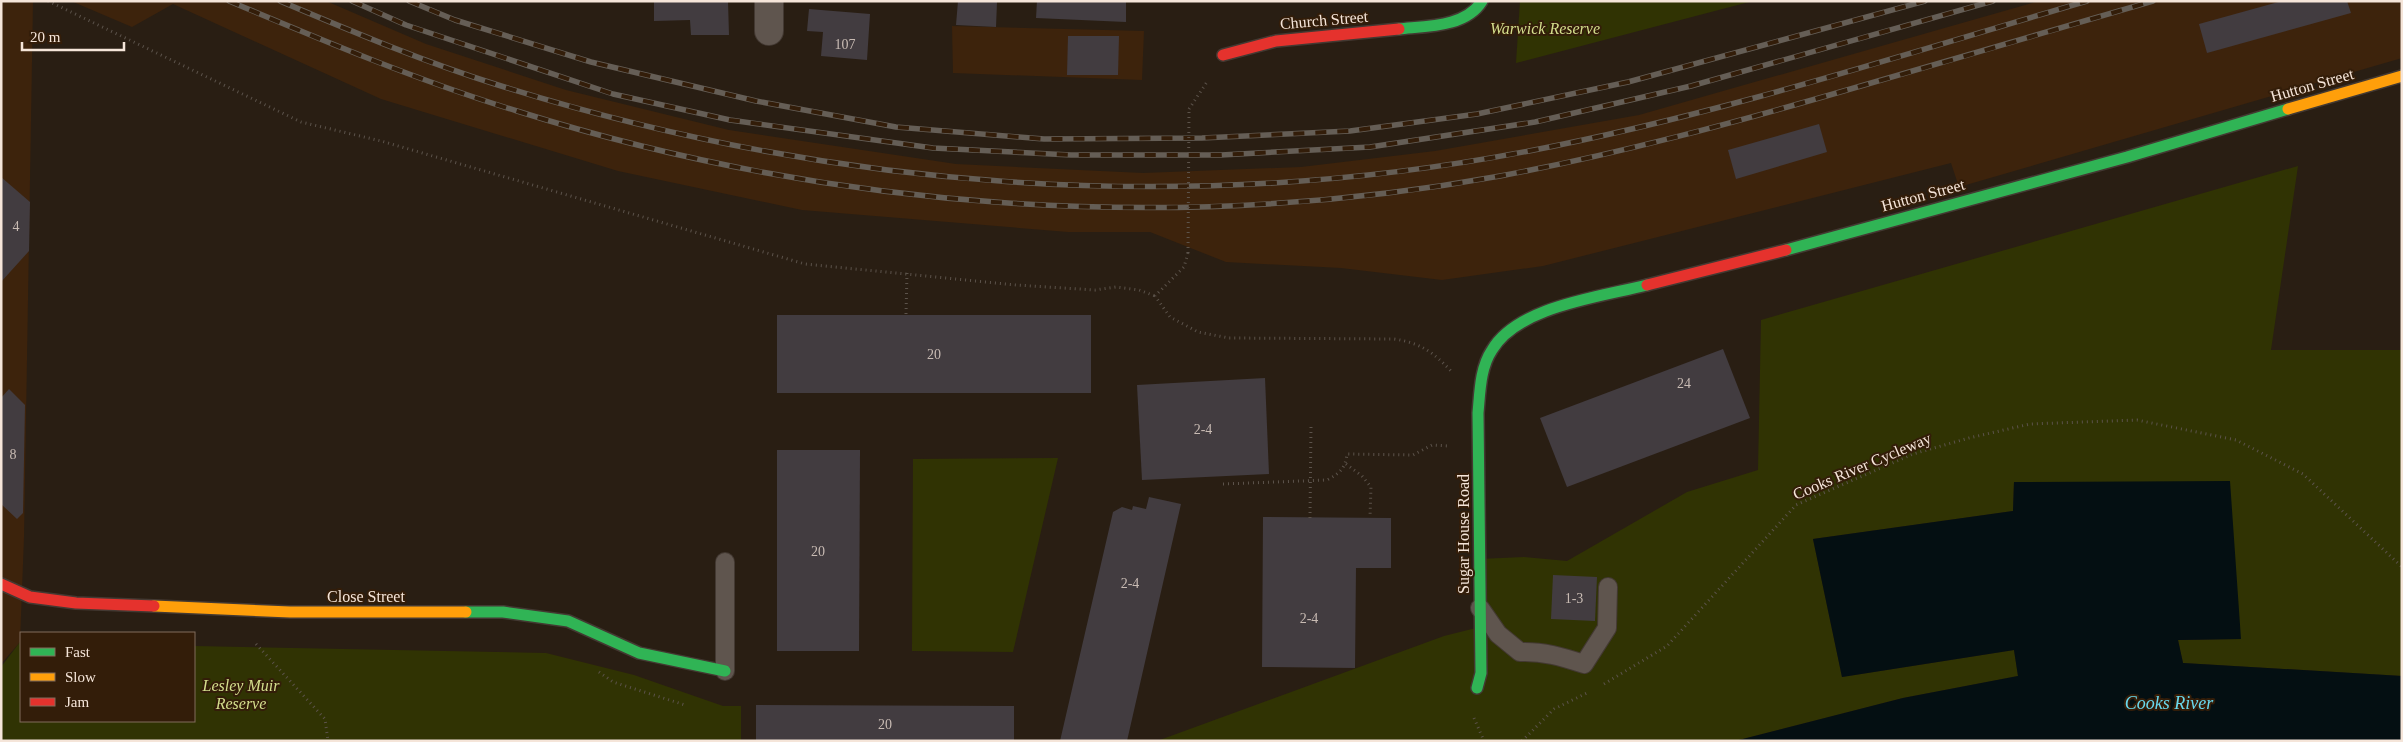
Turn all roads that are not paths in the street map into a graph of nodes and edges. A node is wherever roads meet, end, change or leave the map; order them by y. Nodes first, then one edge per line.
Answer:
1 (769, 1) edge
2 (1482, 1) edge
3 (769, 31) dead end
4 (1223, 55) dead end
5 (2402, 76) edge
6 (1482, 379) joint
7 (725, 562) dead end
8 (1, 584) edge
9 (1608, 586) dead end
10 (1480, 608) junction
11 (725, 672) joint
12 (1477, 688) dead end

1 - 3 street
2 - 4 street, Church Street
5 - 6 street, Hutton Street
6 - 10 street, Sugar House Road
7 - 11 lane
8 - 11 street, Close Street
9 - 10 lane
10 - 12 street, Sugar House Road

